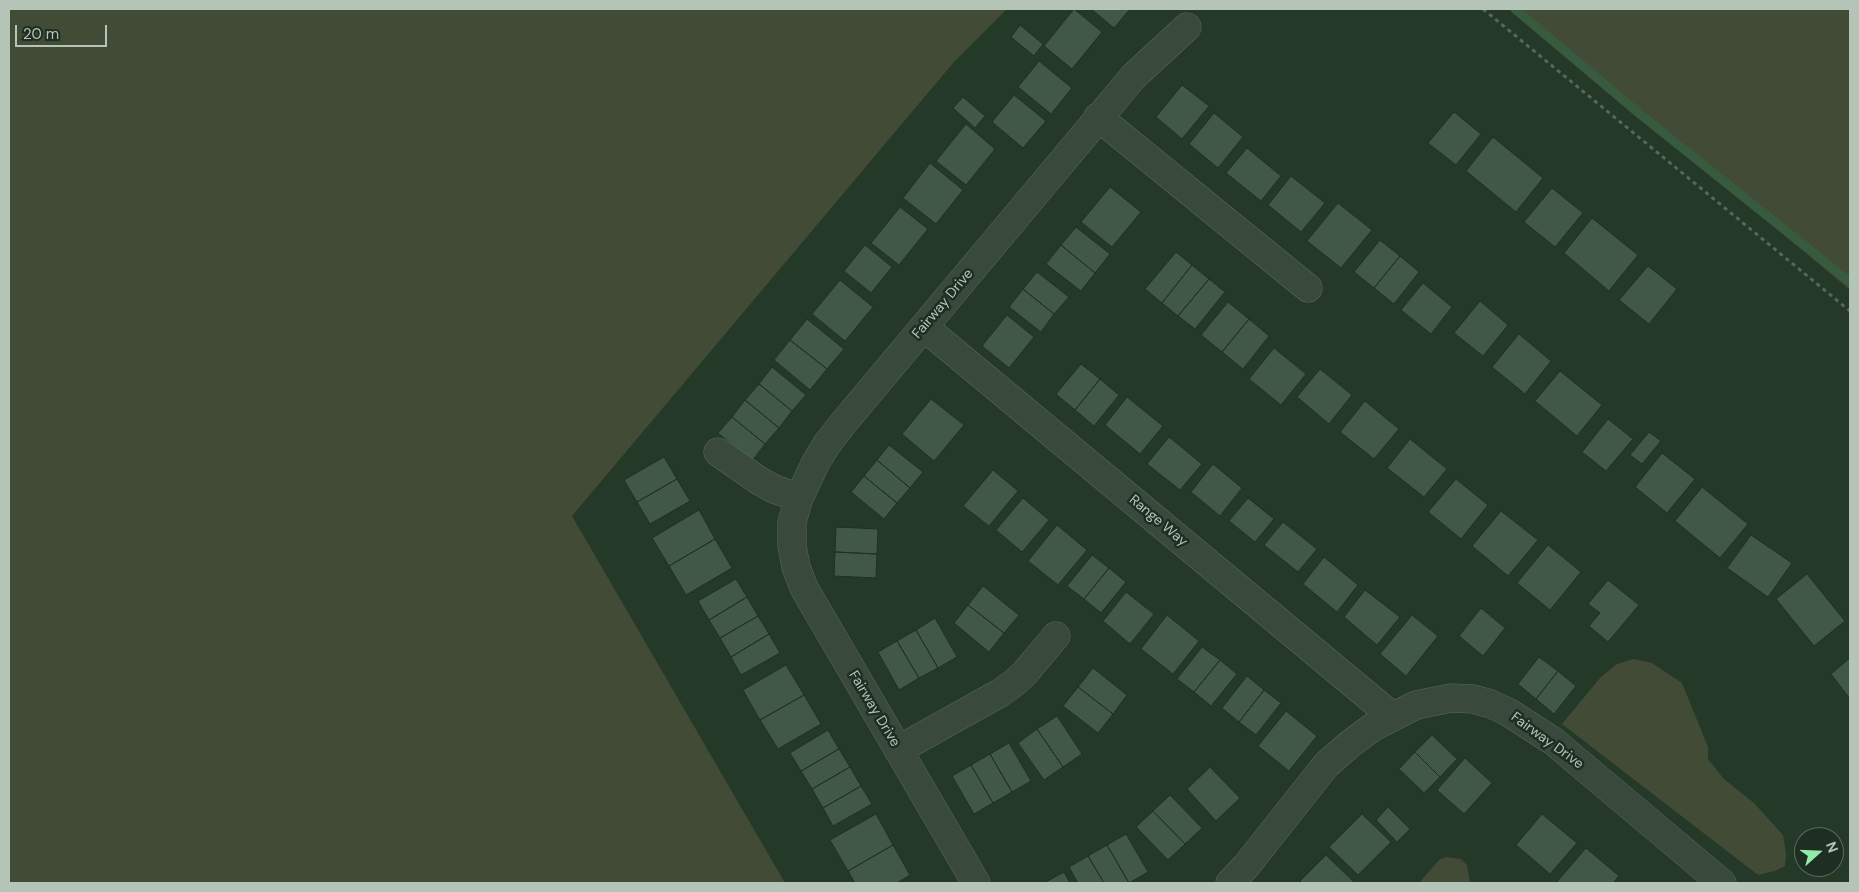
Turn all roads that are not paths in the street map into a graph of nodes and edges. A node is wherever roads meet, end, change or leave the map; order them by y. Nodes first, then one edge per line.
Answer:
1 (1187, 27) dead end
2 (1098, 117) junction
3 (1308, 288) dead end
4 (924, 327) junction
5 (718, 452) dead end
6 (799, 498) junction
7 (1056, 636) dead end
8 (1392, 716) junction
9 (898, 750) junction
10 (976, 883) edge
11 (1230, 883) edge
12 (1722, 883) edge

1 - 2 street, Fairway Drive
2 - 3 street
2 - 4 street, Fairway Drive
4 - 6 street, Fairway Drive
4 - 8 street, Range Way
5 - 6 street
6 - 9 street, Fairway Drive
7 - 9 street
8 - 11 street, Fairway Drive
8 - 12 street, Fairway Drive
9 - 10 street, Fairway Drive

